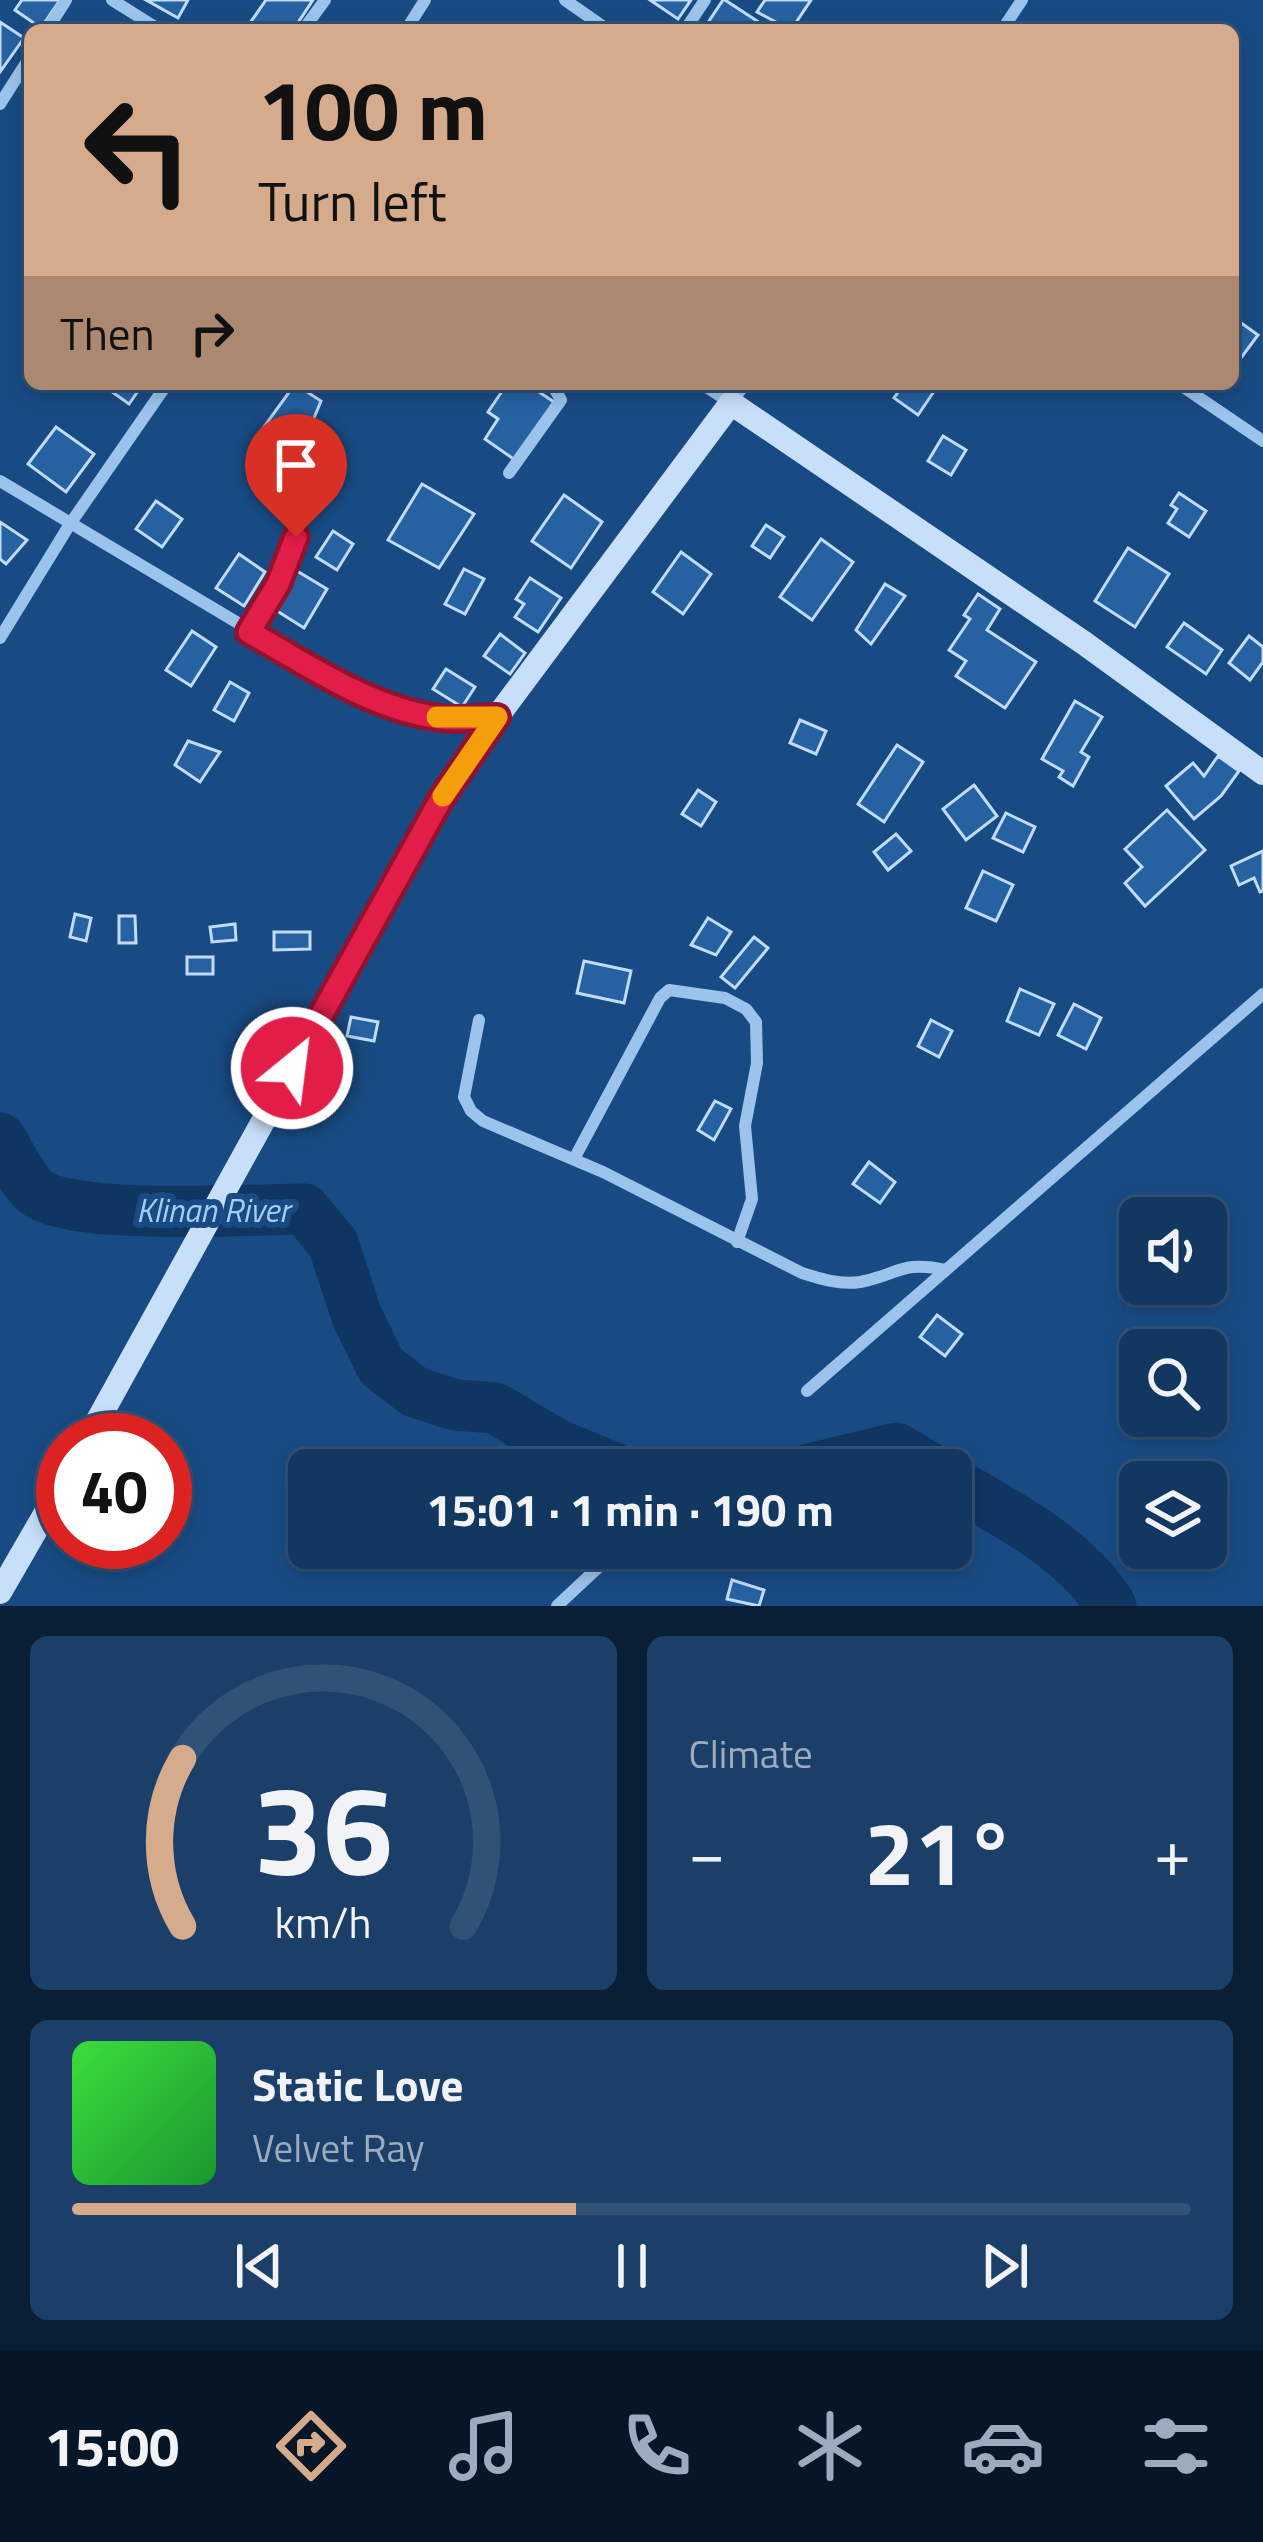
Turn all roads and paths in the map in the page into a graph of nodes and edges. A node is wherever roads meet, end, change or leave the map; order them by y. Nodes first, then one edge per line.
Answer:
1 (112, 0) edge
2 (326, 0) edge
3 (565, 0) edge
4 (150, 24) edge
5 (308, 24) edge
6 (599, 24) edge
7 (24, 66) edge
8 (0, 104) edge
9 (163, 390) edge
10 (555, 390) edge
11 (1188, 390) edge
12 (738, 394) edge
13 (1263, 441) edge
14 (509, 473) dead end
15 (0, 481) edge
16 (296, 498) dead end
17 (70, 524) junction
18 (249, 632) junction
19 (0, 638) edge
20 (497, 717) junction
21 (1263, 773) edge
22 (1263, 994) edge
23 (479, 1020) dead end
24 (574, 1159) junction
25 (737, 1242) junction
26 (946, 1270) junction
27 (807, 1391) dead end
28 (102, 1413) edge
29 (36, 1530) edge
30 (597, 1569) edge
31 (0, 1592) edge
32 (557, 1606) edge

1 - 4 street
2 - 5 street
3 - 6 street
7 - 8 street
9 - 17 street
10 - 14 street
11 - 13 street
12 - 20 street
12 - 21 street
15 - 17 street
16 - 18 street
17 - 18 street
17 - 19 street
18 - 20 street
20 - 28 street
22 - 26 street
23 - 24 street
24 - 25 street
24 - 25 street
25 - 26 street
26 - 27 street
29 - 31 street
30 - 32 street

